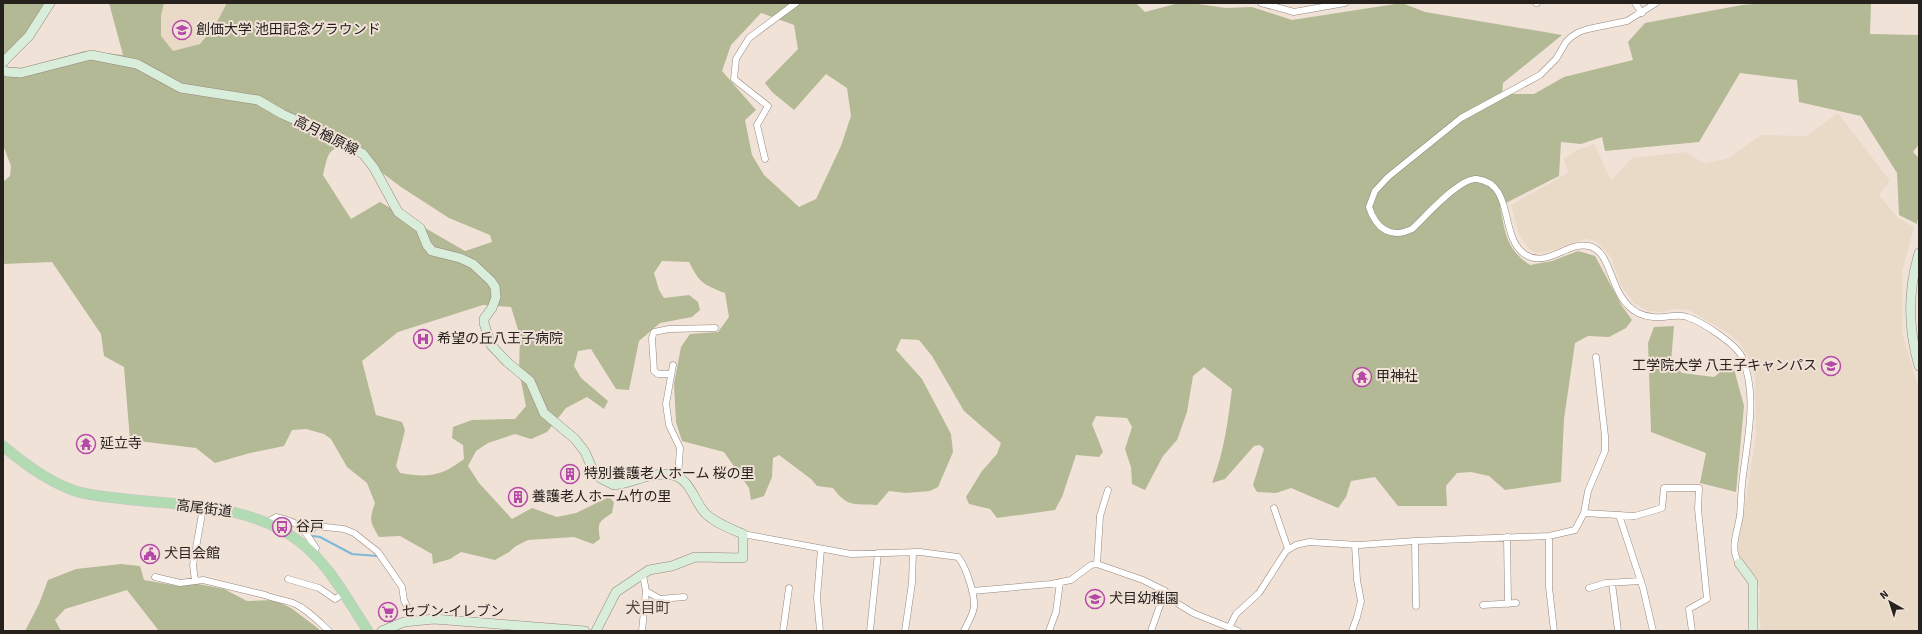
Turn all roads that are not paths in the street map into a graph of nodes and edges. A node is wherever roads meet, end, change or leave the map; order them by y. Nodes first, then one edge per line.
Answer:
1 (50, 3) edge
2 (796, 3) edge
3 (1261, 3) edge
4 (1345, 3) edge
5 (1635, 3) edge
6 (1656, 3) edge
7 (1642, 13) junction
8 (3, 62) edge
9 (3, 70) edge
10 (765, 159) dead end
11 (1919, 253) edge
12 (716, 328) dead end
13 (1596, 357) dead end
14 (673, 365) dead end
15 (1919, 366) edge
16 (672, 374) junction
17 (3, 446) edge
18 (678, 477) junction
19 (1108, 490) dead end
20 (203, 508) junction
21 (1274, 508) dead end
22 (1584, 512) junction
23 (1619, 515) junction
24 (267, 522) junction
25 (307, 533) junction
26 (743, 534) junction
27 (1549, 536) junction
28 (1507, 538) junction
29 (1415, 541) junction
30 (1355, 545) junction
31 (821, 549) junction
32 (1288, 549) junction
33 (913, 552) junction
34 (878, 553) junction
35 (314, 554) junction
36 (1739, 563) joint
37 (1097, 564) junction
38 (643, 575) junction
39 (155, 576) dead end
40 (288, 579) dead end
41 (195, 581) junction
42 (1641, 581) junction
43 (1060, 582) junction
44 (1612, 583) junction
45 (1589, 588) dead end
46 (987, 590) junction
47 (646, 591) junction
48 (972, 591) junction
49 (1165, 591) junction
50 (344, 594) junction
51 (780, 594) dead end
52 (684, 597) dead end
53 (1516, 603) dead end
54 (1508, 604) junction
55 (1483, 605) dead end
56 (1416, 606) dead end
57 (974, 608) junction
58 (413, 620) junction
59 (1230, 626) junction
60 (545, 629) edge
61 (329, 631) edge
62 (368, 631) edge
63 (382, 631) edge
64 (580, 631) edge
65 (586, 631) edge
66 (596, 631) edge
67 (642, 631) edge
68 (783, 631) edge
69 (820, 631) edge
70 (870, 631) edge
71 (905, 631) edge
72 (964, 631) edge
73 (1049, 631) edge
74 (1151, 631) edge
75 (1238, 631) edge
76 (1352, 631) edge
77 (1554, 631) edge
78 (1618, 631) edge
79 (1653, 631) edge
80 (1692, 631) edge
81 (1753, 631) edge

1 - 8 main road
2 - 10 street
3 - 4 street
5 - 7 street
6 - 7 street
7 - 36 street
9 - 18 main road, 高月楢原線
11 - 15 main road
12 - 16 street
13 - 22 street
14 - 16 street
16 - 18 street
17 - 20 main road, 高尾街道
18 - 26 main road
19 - 37 street
20 - 24 main road, 高尾街道
20 - 41 street
21 - 32 street
22 - 23 street
22 - 27 street
23 - 42 street
23 - 80 street
24 - 25 street
24 - 35 main road, 高尾街道
25 - 35 street
25 - 58 street
26 - 31 street
26 - 38 main road
27 - 28 street
27 - 77 street
28 - 29 street
28 - 54 street
29 - 30 street
29 - 56 street
30 - 32 street
30 - 76 street
31 - 34 street
31 - 69 street
32 - 59 street
33 - 34 street
33 - 48 street
33 - 71 street
34 - 70 street
35 - 50 main road, 高尾街道
36 - 81 main road
37 - 43 street
37 - 49 street
38 - 47 street
38 - 66 main road
39 - 41 street
40 - 50 street
41 - 61 street
42 - 44 street
42 - 79 street
43 - 46 street
43 - 73 street
44 - 45 street
44 - 78 street
46 - 48 street
46 - 57 street
47 - 52 street
47 - 67 street
48 - 57 street
49 - 59 street
49 - 74 street
50 - 62 main road, 高尾街道
51 - 68 street
53 - 54 street
54 - 55 street
57 - 72 street
58 - 60 main road
58 - 63 main road
59 - 75 street
60 - 64 main road
64 - 65 main road

